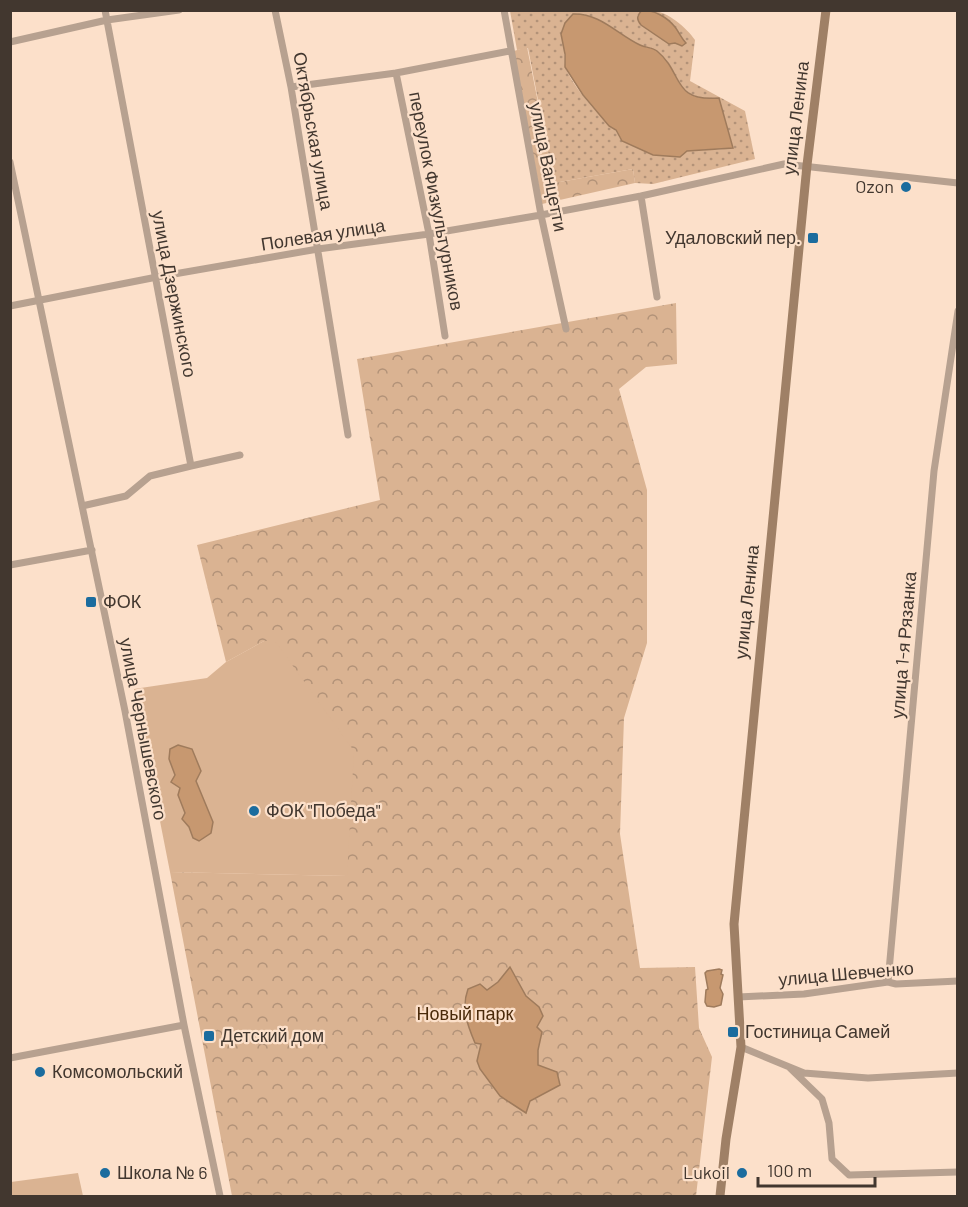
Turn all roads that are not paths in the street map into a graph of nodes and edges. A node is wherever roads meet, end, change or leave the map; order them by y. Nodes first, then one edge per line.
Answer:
1 (105, 10) edge
2 (179, 10) edge
3 (275, 10) edge
4 (504, 10) edge
5 (826, 10) edge
6 (107, 20) junction
7 (10, 42) edge
8 (510, 51) junction
9 (396, 73) junction
10 (291, 87) junction
11 (10, 162) edge
12 (807, 165) junction
13 (957, 183) edge
14 (641, 196) junction
15 (541, 215) junction
16 (429, 234) junction
17 (318, 249) junction
18 (157, 277) junction
19 (657, 297) dead end
20 (39, 301) junction
21 (10, 306) edge
22 (957, 311) edge
23 (566, 329) dead end
24 (445, 336) dead end
25 (348, 435) dead end
26 (240, 455) dead end
27 (191, 466) junction
28 (82, 506) junction
29 (92, 550) junction
30 (10, 565) edge
31 (957, 981) edge
32 (888, 982) junction
33 (738, 997) junction
34 (184, 1025) junction
35 (741, 1047) junction
36 (10, 1058) edge
37 (790, 1068) junction
38 (957, 1073) edge
39 (957, 1172) edge
40 (220, 1197) edge
41 (720, 1197) edge

1 - 6 street, улица Дзержинского
2 - 6 street
3 - 10 street, Октябрьская улица
4 - 8 street, улица Ванцетти
5 - 12 street, улица Ленина
6 - 7 street
6 - 18 street, улица Дзержинского
8 - 9 street
8 - 15 street, улица Ванцетти
9 - 10 street
9 - 16 street, переулок Физкультурников
10 - 17 street, Октябрьская улица
11 - 20 street, улица Чернышевского
12 - 13 street, Полевая улица
12 - 14 street, Полевая улица
12 - 33 street, улица Ленина
14 - 15 street, Полевая улица
14 - 19 street
15 - 16 street, Полевая улица
15 - 23 street, улица Ванцетти
16 - 17 street, Полевая улица
16 - 24 street, переулок Физкультурников
17 - 18 street, Полевая улица
17 - 25 street, Октябрьская улица
18 - 20 street, Полевая улица
18 - 27 street, улица Дзержинского
20 - 21 street, Полевая улица
20 - 28 street, улица Чернышевского
22 - 32 street, улица 1-я Рязанка
26 - 27 street
27 - 28 street
28 - 29 street, улица Чернышевского
29 - 30 street
29 - 34 street, улица Чернышевского
31 - 32 street, улица Шевченко
32 - 33 street, улица Шевченко
33 - 35 street, улица Ленина
34 - 36 street
34 - 40 street, улица Чернышевского
35 - 37 street
35 - 41 street, улица Ленина
37 - 38 street
37 - 39 street

